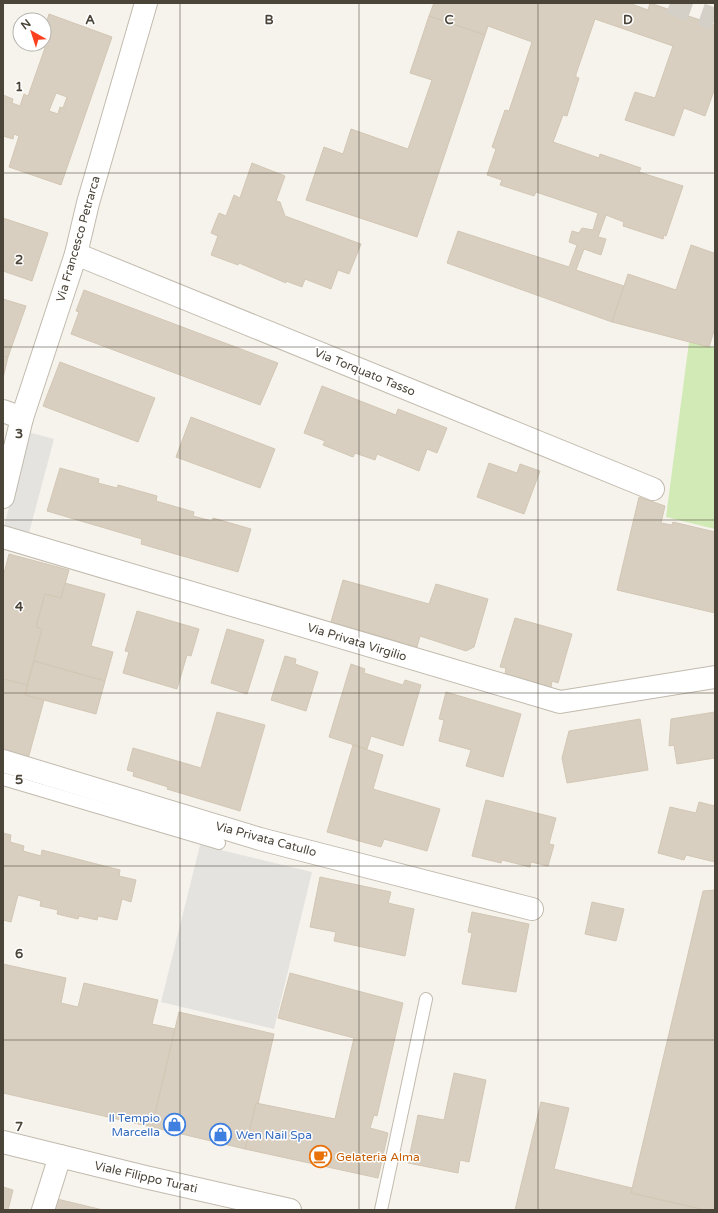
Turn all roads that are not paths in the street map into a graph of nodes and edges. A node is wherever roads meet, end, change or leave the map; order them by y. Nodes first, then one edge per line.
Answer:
1 (146, 3) edge
2 (76, 254) junction
3 (13, 415) edge
4 (653, 490) dead end
5 (3, 497) edge
6 (3, 537) edge
7 (715, 677) edge
8 (3, 761) edge
9 (3, 779) edge
10 (218, 843) dead end
11 (532, 909) dead end
12 (426, 999) dead end
13 (3, 1142) edge
14 (60, 1156) junction
15 (43, 1210) edge
16 (290, 1210) edge
17 (381, 1210) edge

1 - 2 street, Via Francesco Petrarca
2 - 3 street, Via Francesco Petrarca
2 - 4 street, Via Torquato Tasso
3 - 5 street, Via Francesco Petrarca
6 - 7 street, Via Privata Virgilio
8 - 11 street, Via Privata Catullo
9 - 10 lane
12 - 17 lane
13 - 14 street, Viale Filippo Turati
14 - 15 street
14 - 16 street, Viale Filippo Turati

